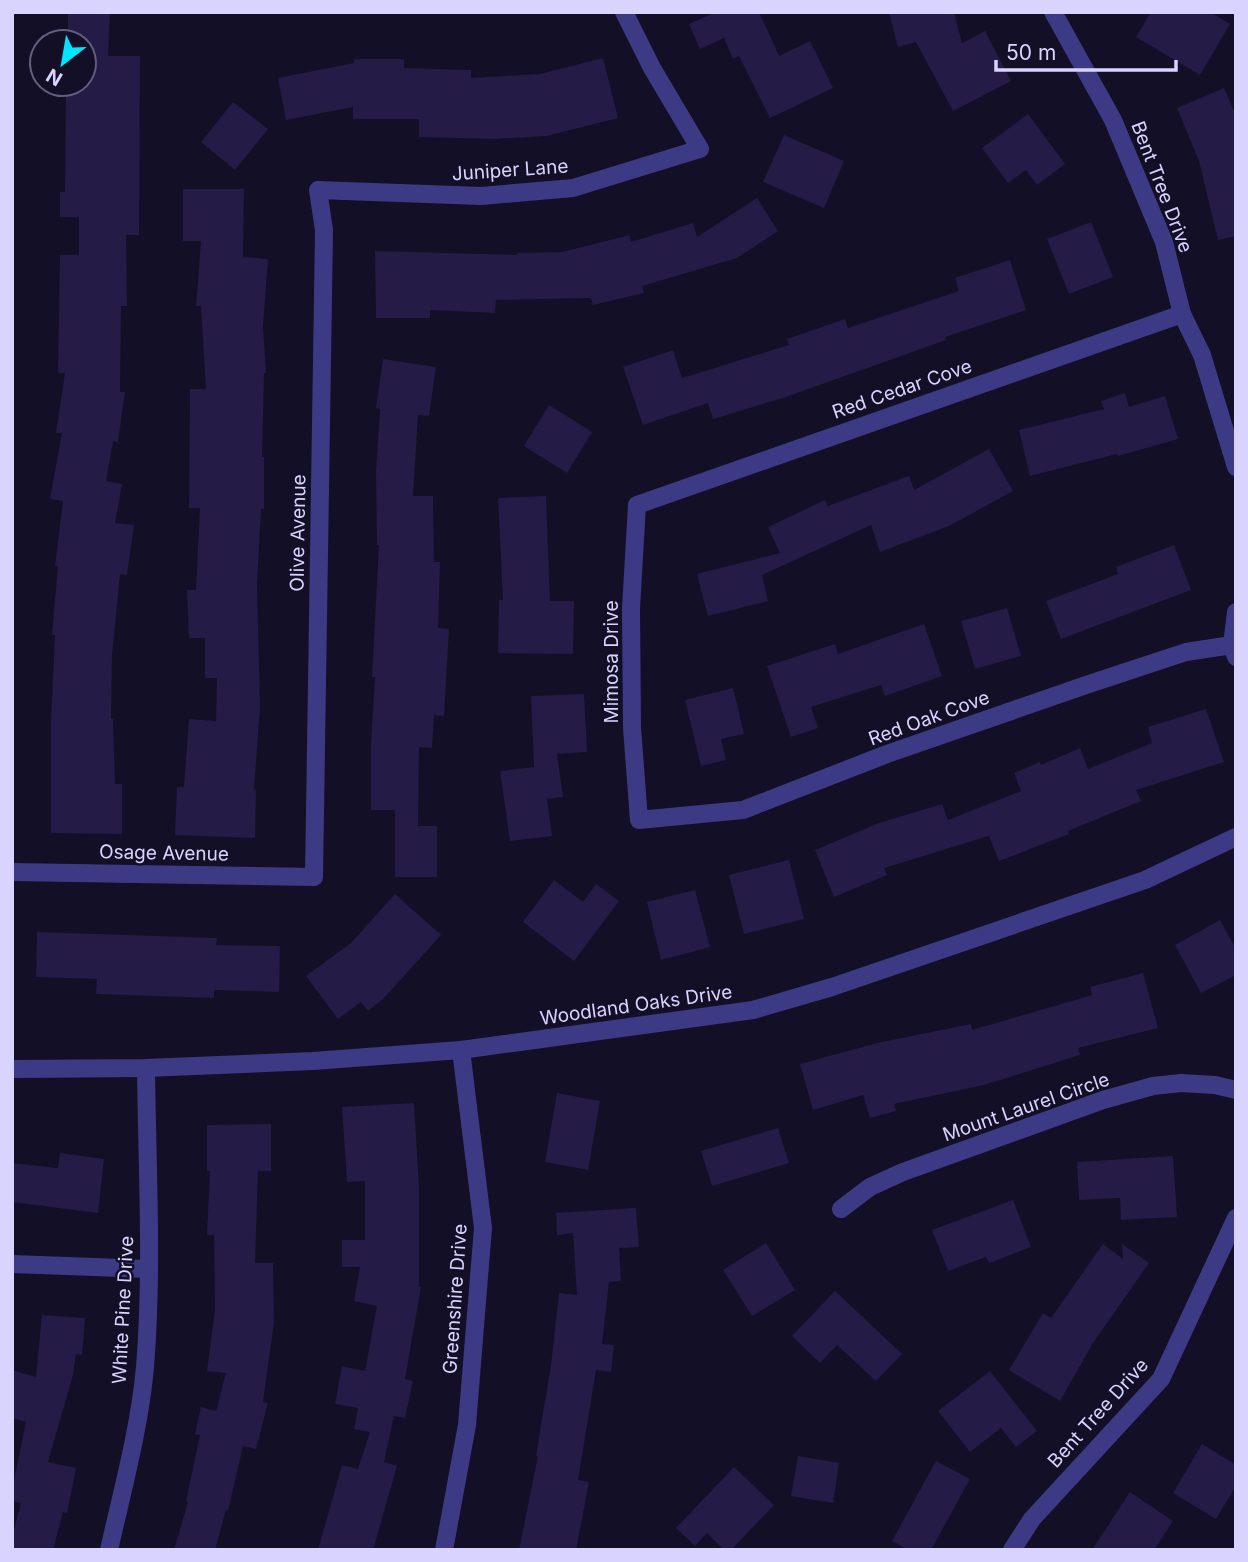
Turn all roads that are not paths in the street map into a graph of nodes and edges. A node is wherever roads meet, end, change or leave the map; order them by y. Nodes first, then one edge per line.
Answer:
1 (624, 12) edge
2 (1053, 12) edge
3 (318, 190) joint
4 (1182, 314) junction
5 (1236, 467) edge
6 (637, 505) joint
7 (1236, 612) edge
8 (1234, 651) edge
9 (639, 820) joint
10 (1236, 837) edge
11 (12, 872) edge
12 (314, 877) joint
13 (461, 1050) junction
14 (146, 1068) junction
15 (12, 1069) edge
16 (1236, 1090) edge
17 (841, 1209) dead end
18 (1236, 1218) edge
19 (12, 1264) edge
20 (149, 1269) junction
21 (109, 1550) edge
22 (444, 1550) edge
23 (1012, 1550) edge

1 - 3 street, Juniper Lane
2 - 4 street, Bent Tree Drive
3 - 12 street, Olive Avenue
4 - 5 street, Bent Tree Drive
4 - 6 street, Red Cedar Cove
6 - 9 street, Mimosa Drive
7 - 8 street
8 - 9 street, Red Oak Cove
10 - 13 street, Woodland Oaks Drive
11 - 12 street, Osage Avenue
13 - 14 street, Woodland Oaks Drive
13 - 22 street, Greenshire Drive
14 - 15 street, Woodland Oaks Drive
14 - 20 street, White Pine Drive
16 - 17 street, Mount Laurel Circle
18 - 23 street, Bent Tree Drive
19 - 20 street
20 - 21 street, White Pine Drive

